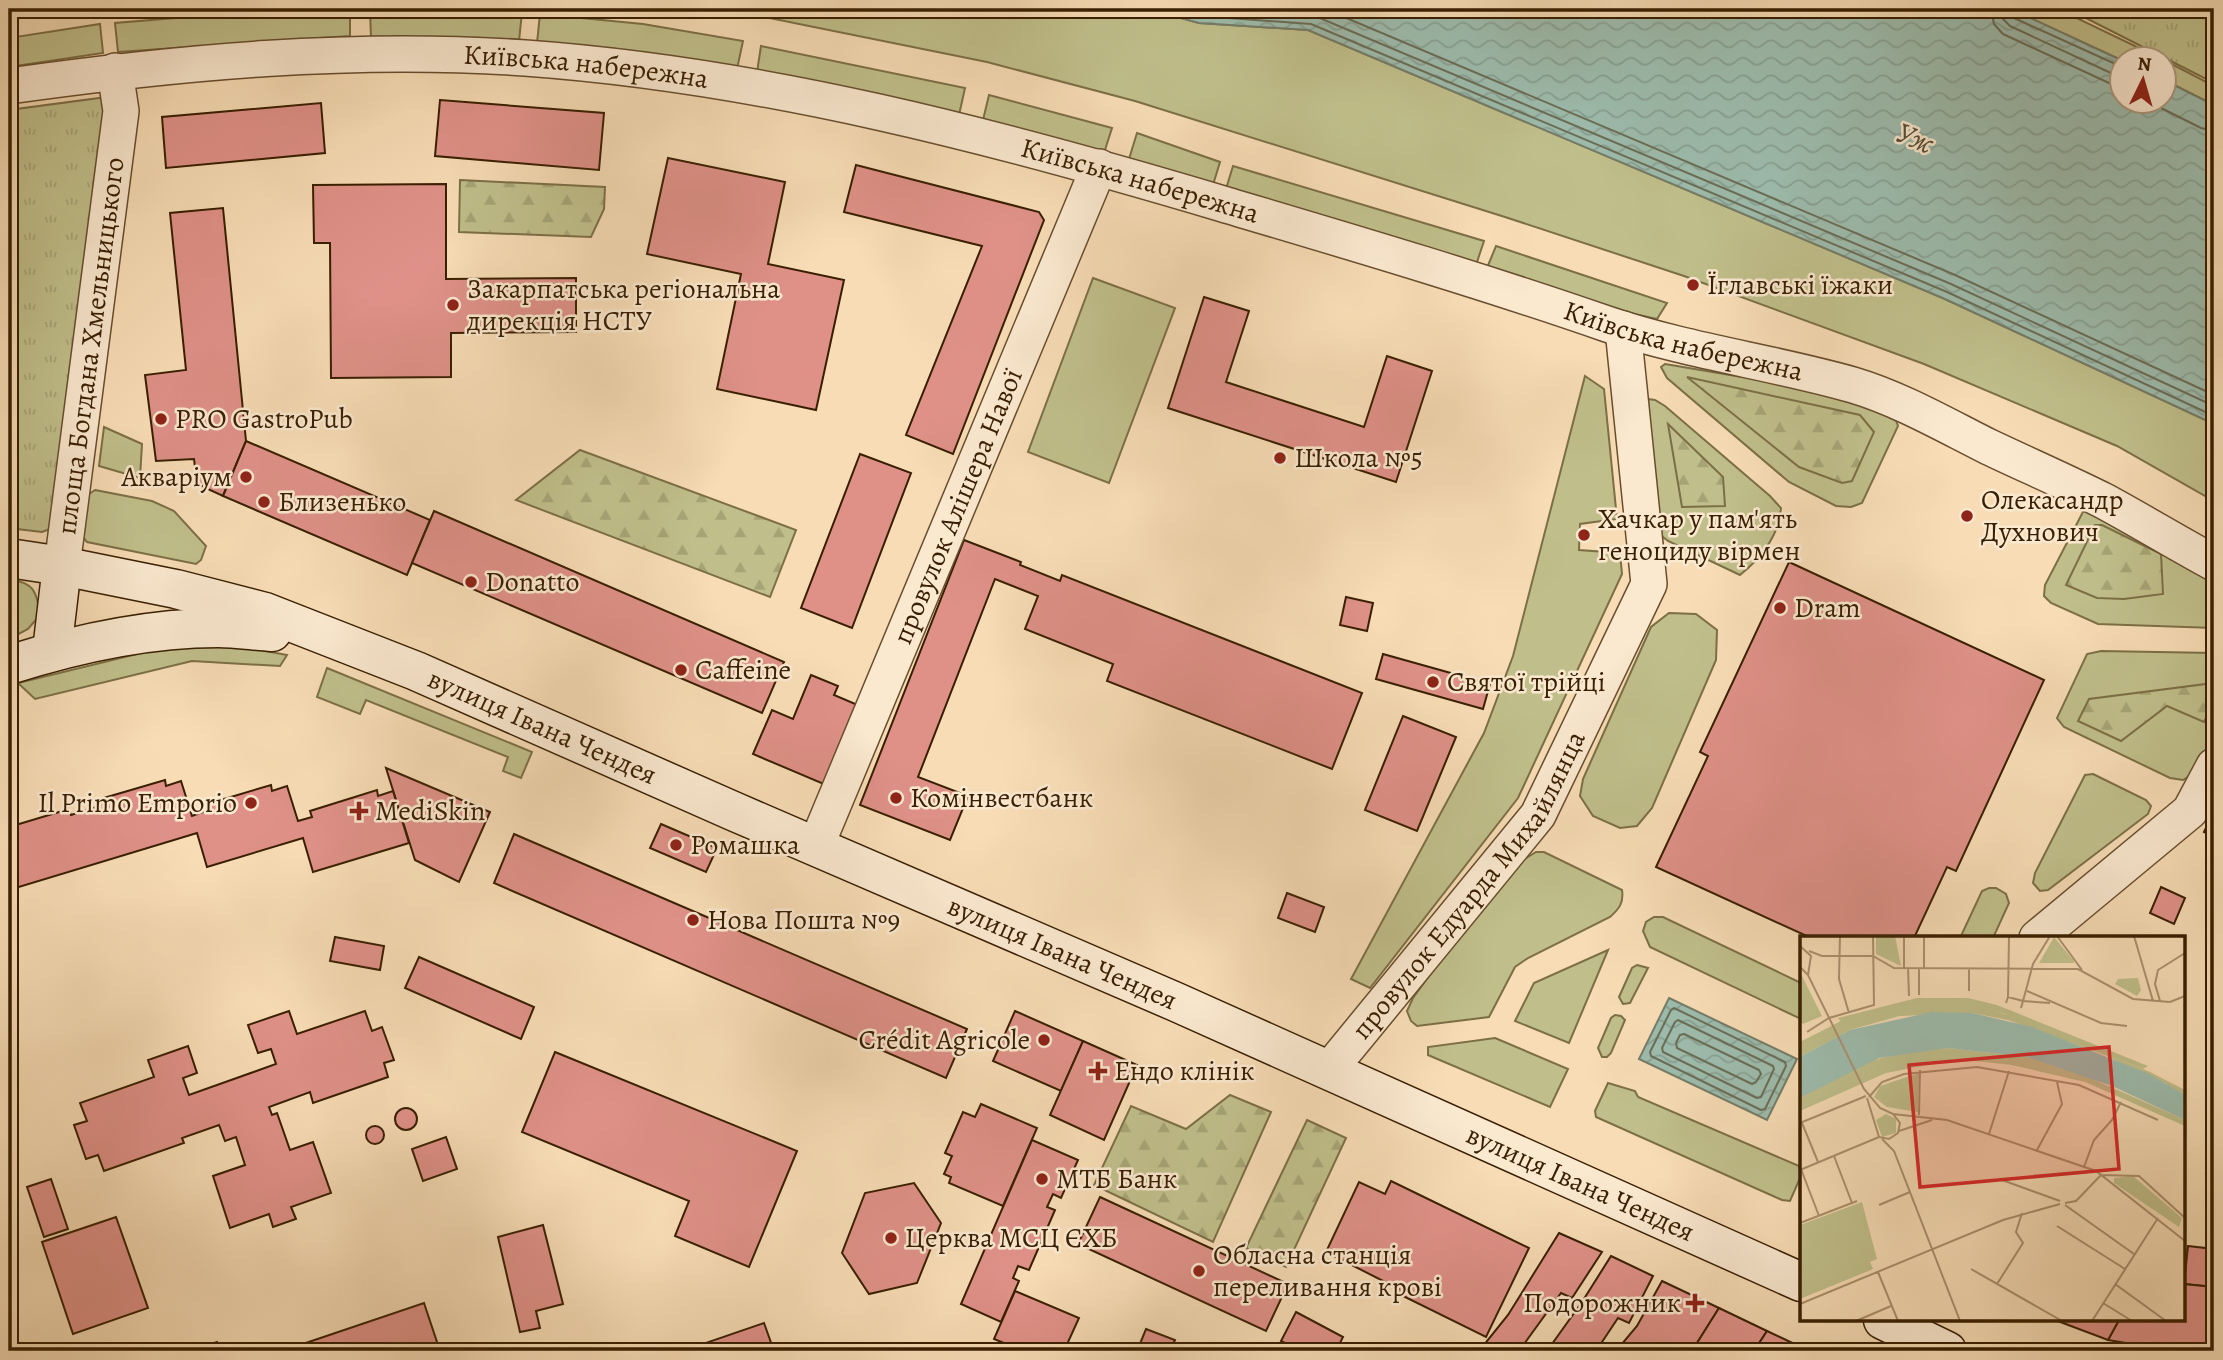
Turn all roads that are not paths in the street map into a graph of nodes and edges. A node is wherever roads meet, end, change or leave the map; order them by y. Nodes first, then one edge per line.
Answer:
1 (114, 71) junction
2 (9, 86) edge
3 (1099, 167) junction
4 (1623, 329) junction
5 (9, 558) edge
6 (2214, 563) edge
7 (62, 566) junction
8 (320, 635) junction
9 (52, 652) junction
10 (9, 665) edge
11 (2214, 766) edge
12 (816, 846) junction
13 (2039, 936) edge
14 (1329, 1070) junction
15 (1800, 1282) edge
16 (1887, 1322) edge
17 (1947, 1351) edge

1 - 2 street, Київська набережна
1 - 3 street, Київська набережна
1 - 7 street, площа Богдана Хмельницького
3 - 4 street, Київська набережна
3 - 12 street, провулок Алішера Навої
4 - 6 street, Київська набережна
4 - 14 street, провулок Едуарда Михайлянца
5 - 7 main road, площа Богдана Хмельницького
7 - 8 main road, вулиця Івана Чендея
7 - 9 main road
8 - 9 main road, вулиця Івана Чендея
8 - 12 main road, вулиця Івана Чендея
9 - 10 main road, вулиця Івана Чендея
11 - 13 street
12 - 14 main road, вулиця Івана Чендея
14 - 15 main road, вулиця Івана Чендея
16 - 17 main road

